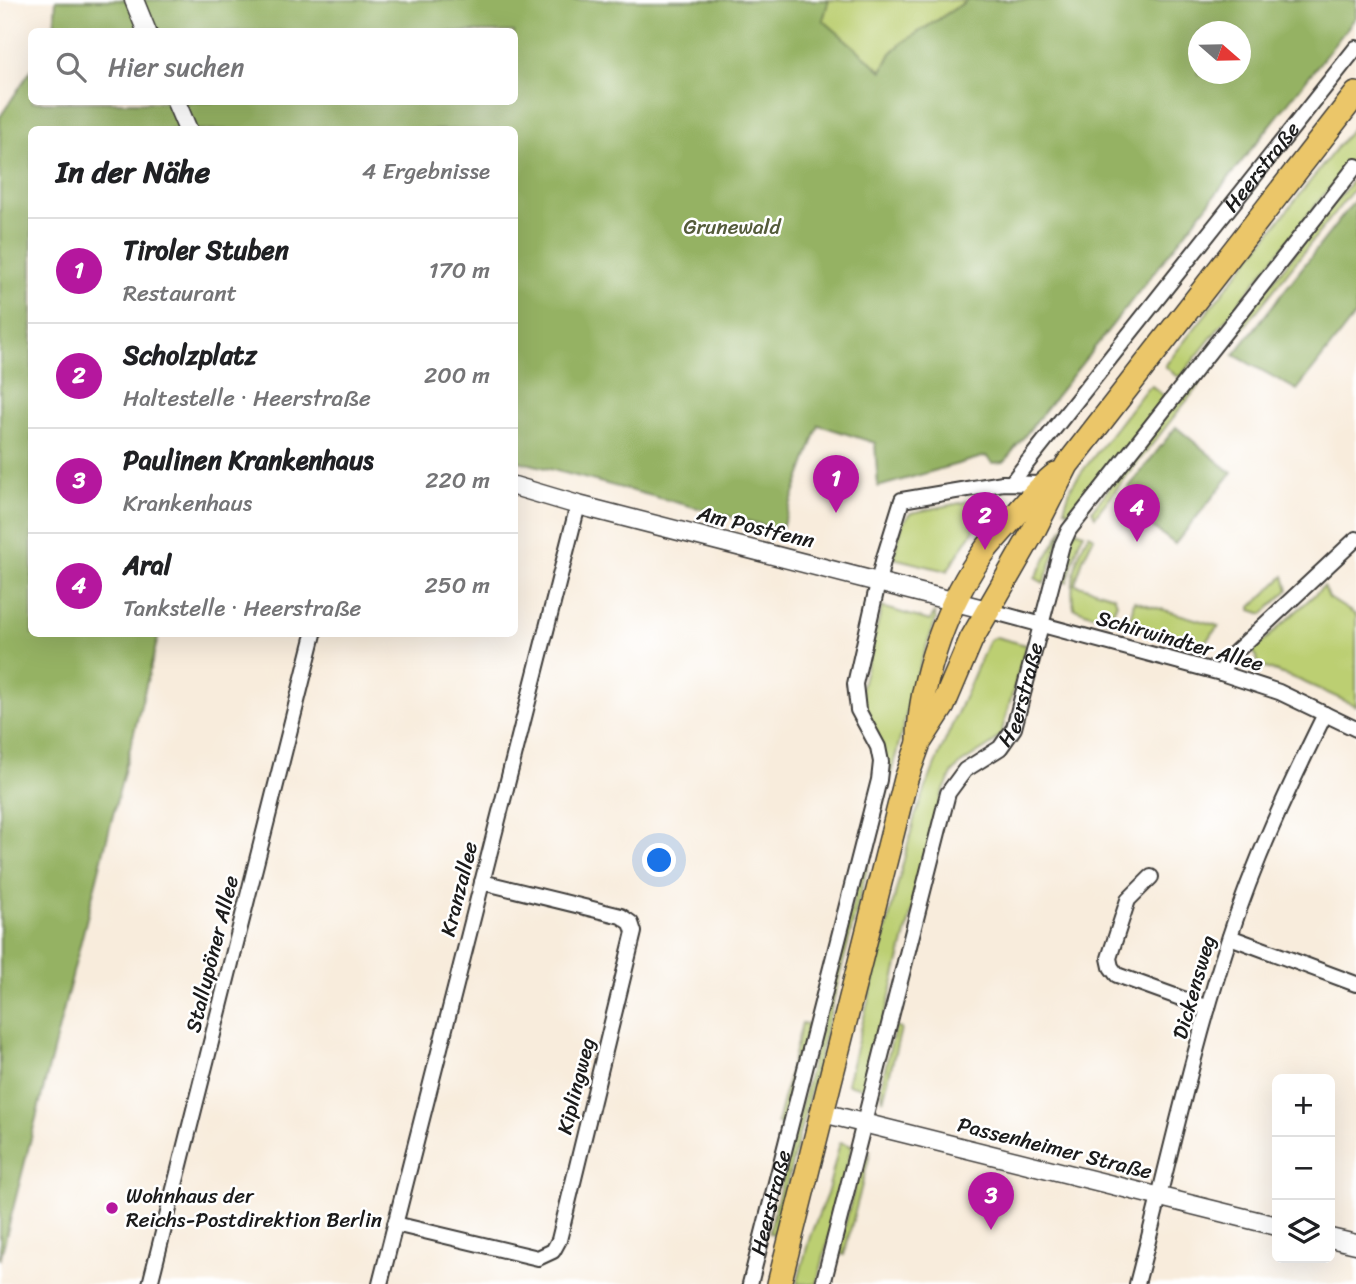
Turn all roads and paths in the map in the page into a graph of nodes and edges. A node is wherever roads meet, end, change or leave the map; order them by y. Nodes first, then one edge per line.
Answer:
1 (134, 0) edge
2 (145, 28) edge
3 (1356, 48) edge
4 (1356, 94) edge
5 (177, 105) edge
6 (186, 126) edge
7 (1356, 166) edge
8 (1067, 466) junction
9 (1012, 482) junction
10 (1042, 484) junction
11 (518, 487) edge
12 (578, 505) junction
13 (1356, 539) edge
14 (878, 582) junction
15 (955, 602) junction
16 (987, 610) junction
17 (1041, 623) junction
18 (313, 637) edge
19 (1221, 673) junction
20 (1325, 714) junction
21 (1356, 729) edge
22 (919, 743) junction
23 (1151, 877) dead end
24 (482, 882) junction
25 (1230, 937) junction
26 (1356, 984) edge
27 (1208, 1008) junction
28 (823, 1113) junction
29 (865, 1124) junction
30 (1160, 1198) junction
31 (395, 1224) junction
32 (1272, 1225) edge
33 (1335, 1239) edge
34 (1356, 1244) edge
35 (150, 1284) edge
36 (380, 1284) edge
37 (750, 1284) edge
38 (779, 1284) edge
39 (823, 1284) edge
40 (1137, 1284) edge

1 - 2 street
3 - 9 street, Heerstraße
4 - 8 main road, Heerstraße
5 - 6 street
7 - 17 street, Heerstraße
8 - 10 main road, Heerstraße
8 - 16 main road, Heerstraße
9 - 10 street, Heerstraße
9 - 14 street, Heerstraße
10 - 15 main road, Heerstraße
11 - 12 street, Am Postfenn
12 - 14 street, Am Postfenn
12 - 24 street, Kranzallee
13 - 19 street
14 - 15 street, Am Postfenn
14 - 37 street, Heerstraße
15 - 16 street, Am Postfenn
15 - 22 main road, Heerstraße
16 - 17 street, Schirwindter Allee
16 - 22 main road, Heerstraße
17 - 19 street, Schirwindter Allee
17 - 29 street, Heerstraße
18 - 35 street, Stallupöner Allee
19 - 20 street, Schirwindter Allee
20 - 21 street, Schirwindter Allee
20 - 25 street, Dickensweg
22 - 28 main road, Heerstraße
23 - 27 street
24 - 31 street, Kranzallee
24 - 31 street, Kiplingweg
25 - 26 street
25 - 27 street, Dickensweg
27 - 30 street, Dickensweg
28 - 29 street, Passenheimer Straße
28 - 38 main road, Heerstraße
29 - 30 street, Passenheimer Straße
29 - 39 street, Heerstraße
30 - 32 street, Passenheimer Straße
30 - 40 street, Dickensweg
31 - 36 street, Kranzallee
33 - 34 street

